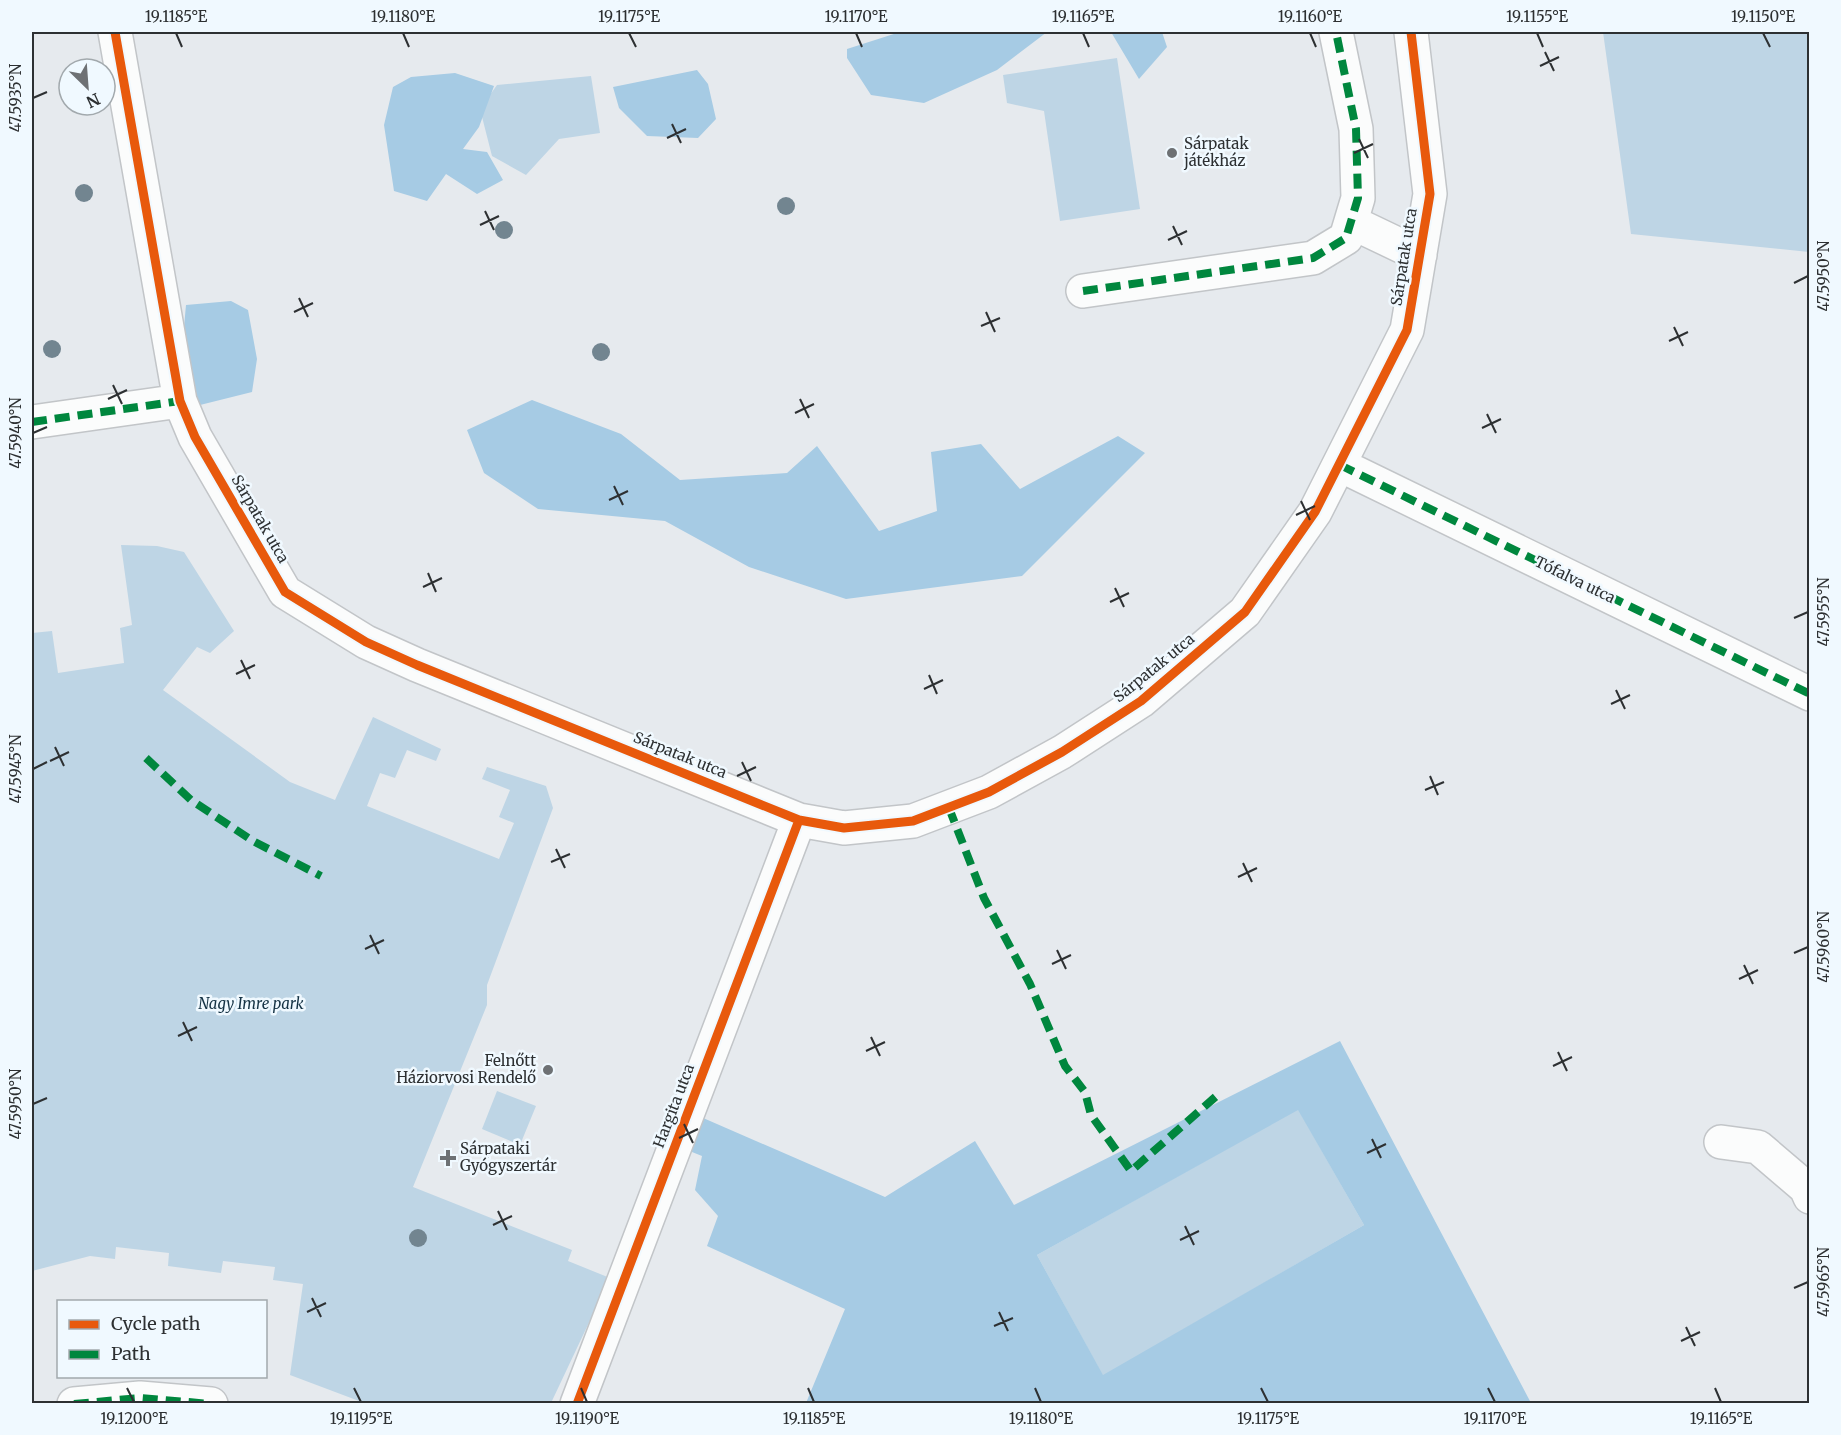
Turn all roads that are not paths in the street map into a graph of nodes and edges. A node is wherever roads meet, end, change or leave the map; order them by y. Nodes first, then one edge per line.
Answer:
1 (115, 32) edge
2 (1336, 32) edge
3 (1411, 32) edge
4 (1351, 222) junction
5 (1420, 255) junction
6 (1083, 291) dead end
7 (180, 401) junction
8 (32, 422) edge
9 (1340, 465) junction
10 (1809, 694) edge
11 (799, 820) junction
12 (1721, 1142) dead end
13 (1809, 1197) edge
14 (74, 1404) edge
15 (211, 1404) edge
16 (576, 1404) edge

1 - 7 street, Sárpatak utca
2 - 4 street
3 - 5 street, Sárpatak utca
4 - 5 street, Sárpatak utca
4 - 6 street
5 - 9 street, Sárpatak utca
7 - 8 street
7 - 11 street, Sárpatak utca
9 - 10 street, Tófalva utca
9 - 11 street, Sárpatak utca
11 - 16 street, Hargita utca
12 - 13 street
14 - 15 street

